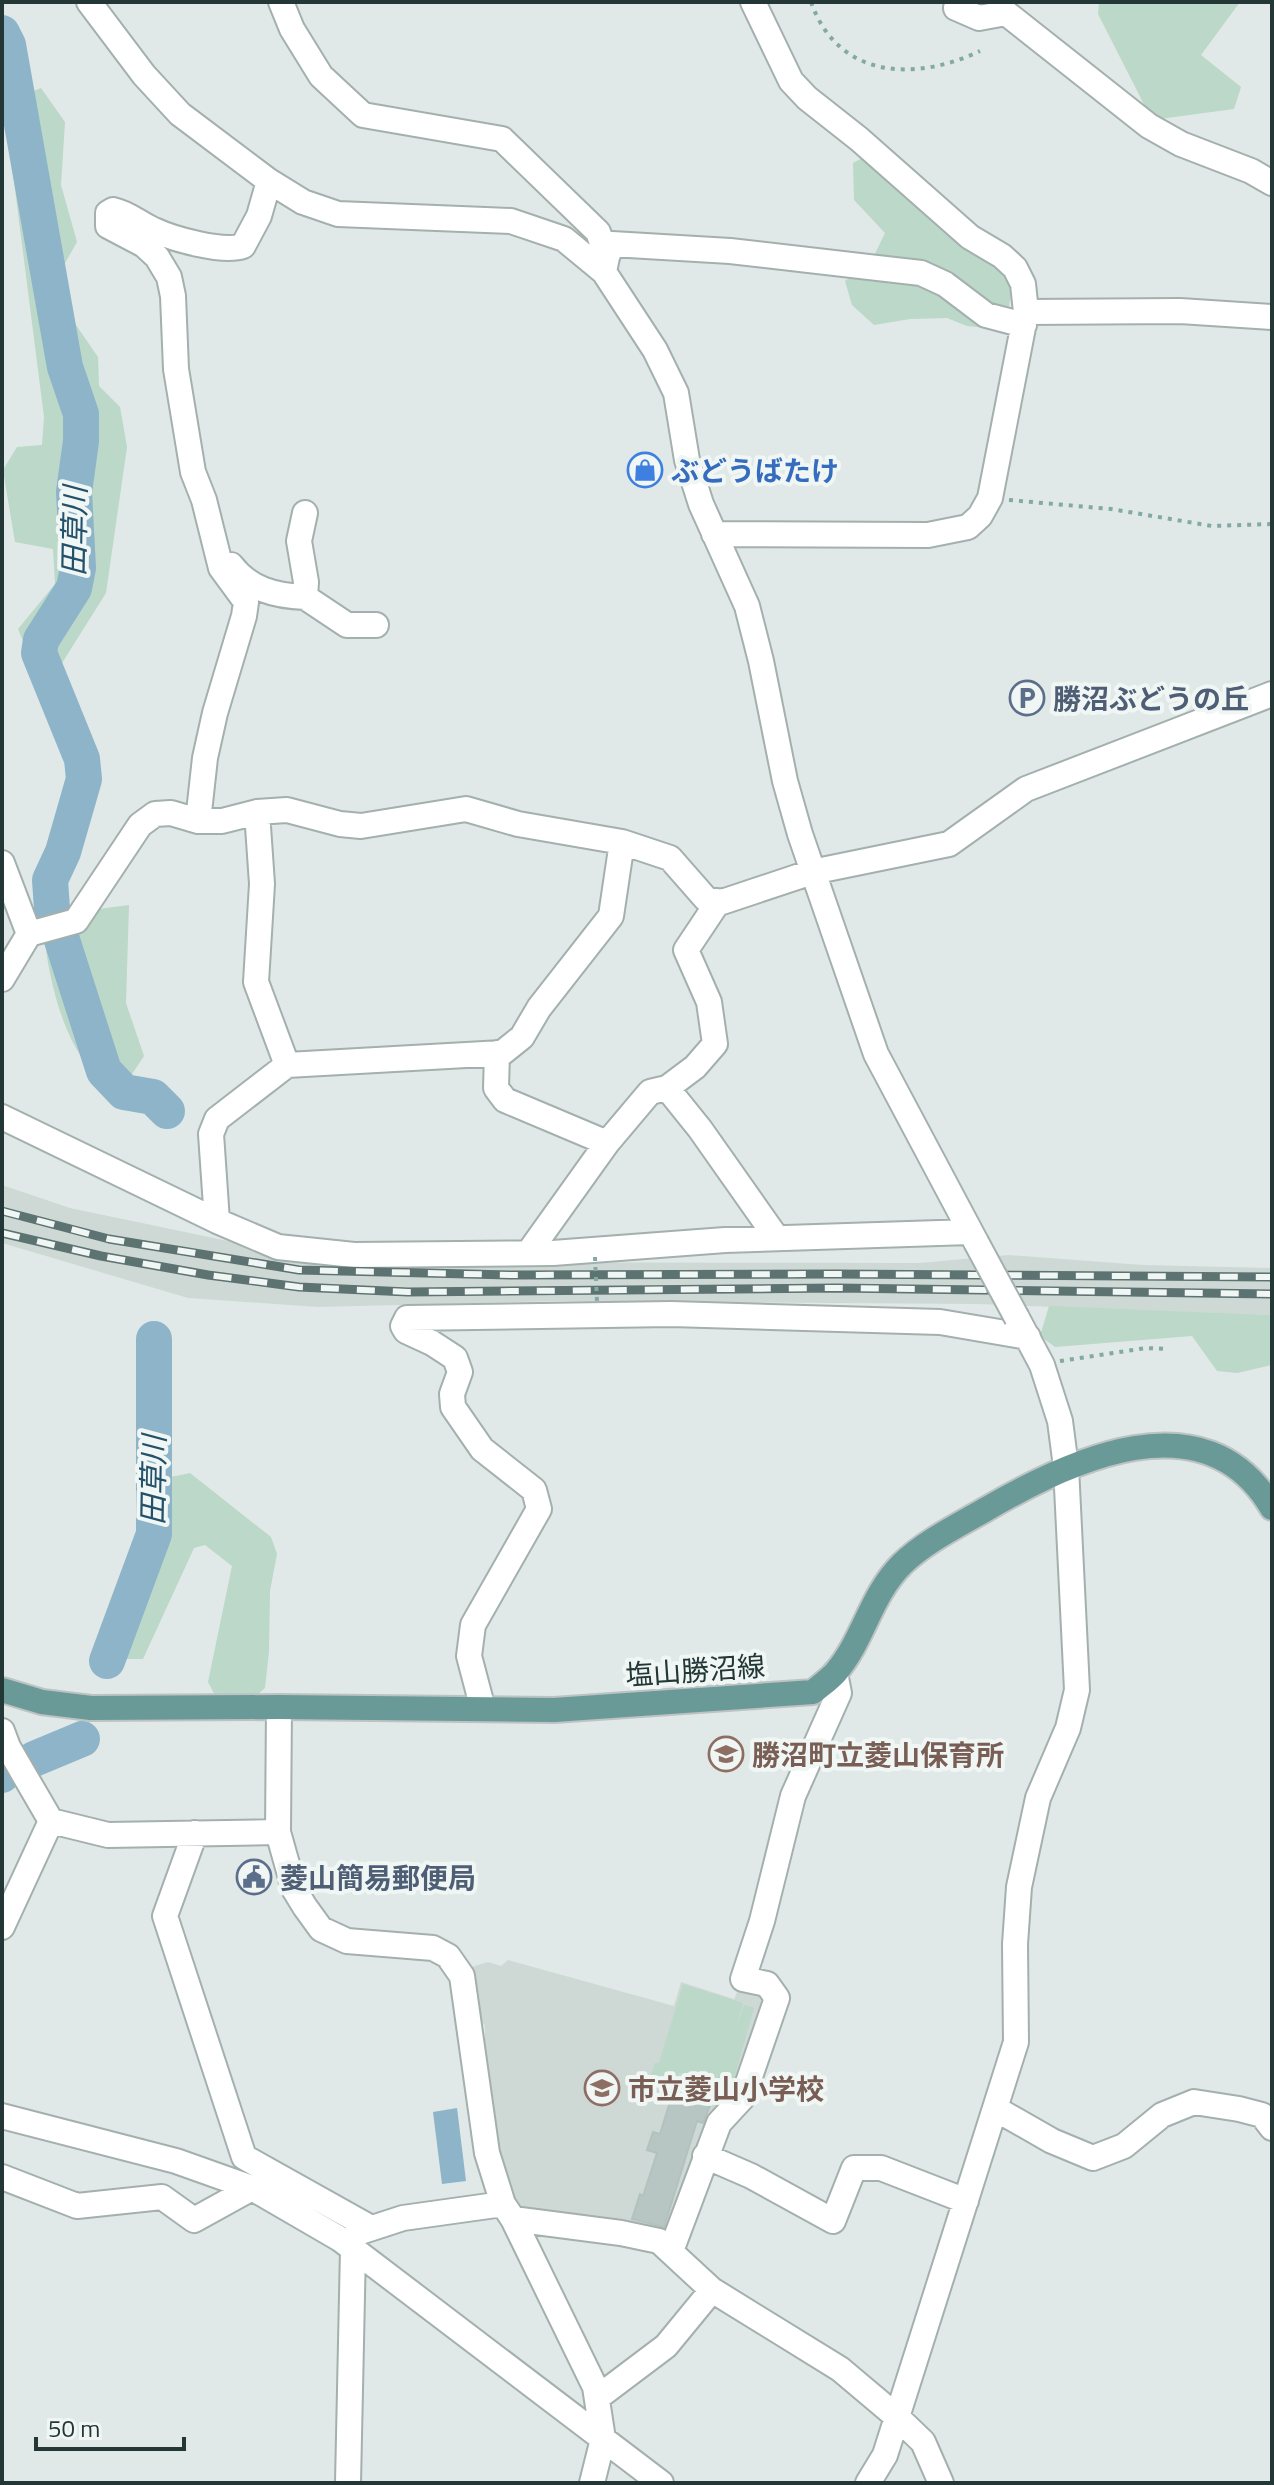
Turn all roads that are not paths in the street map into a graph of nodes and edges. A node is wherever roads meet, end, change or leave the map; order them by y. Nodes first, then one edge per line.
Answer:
1 (89, 2) edge
2 (281, 2) edge
3 (753, 2) edge
4 (956, 8) dead end
5 (269, 181) junction
6 (1272, 183) edge
7 (605, 264) junction
8 (1269, 314) edge
9 (1025, 319) junction
10 (305, 513) dead end
11 (714, 534) junction
12 (219, 557) junction
13 (305, 597) junction
14 (376, 625) dead end
15 (1272, 694) edge
16 (257, 812) junction
17 (198, 821) junction
18 (622, 842) junction
19 (2, 863) edge
20 (812, 872) junction
21 (718, 902) junction
22 (29, 934) junction
23 (2, 979) edge
24 (497, 1053) junction
25 (287, 1065) junction
26 (667, 1088) junction
27 (2, 1117) edge
28 (607, 1143) junction
29 (217, 1221) junction
30 (776, 1237) junction
31 (973, 1237) junction
32 (529, 1252) junction
33 (1023, 1328) junction
34 (1066, 1467) junction
35 (1272, 1508) edge
36 (835, 1673) junction
37 (2, 1690) edge
38 (279, 1707) junction
39 (483, 1709) junction
40 (2, 1731) edge
41 (51, 1821) junction
42 (278, 1832) junction
43 (195, 1833) junction
44 (2, 1927) edge
45 (996, 2109) junction
46 (2, 2116) edge
47 (1272, 2128) edge
48 (705, 2156) junction
49 (2, 2177) edge
50 (252, 2188) junction
51 (966, 2201) junction
52 (508, 2211) junction
53 (371, 2228) junction
54 (346, 2244) junction
55 (671, 2251) junction
56 (712, 2290) junction
57 (597, 2398) junction
58 (897, 2417) junction
59 (603, 2439) junction
60 (348, 2483) edge
61 (592, 2483) edge
62 (661, 2483) edge
63 (868, 2483) edge
64 (941, 2483) edge

1 - 5 street
2 - 7 street
3 - 9 street
4 - 6 street
5 - 7 street
5 - 12 street
7 - 9 street
7 - 11 street
8 - 9 street
9 - 11 street
10 - 13 street
11 - 20 street
12 - 13 street
12 - 17 street
13 - 14 street
15 - 20 street
16 - 17 street
16 - 18 street
16 - 25 street
17 - 22 street
18 - 21 street
18 - 24 street
19 - 22 street
20 - 21 street
20 - 31 street
21 - 26 street
22 - 23 street
24 - 25 street
24 - 28 street
25 - 29 street
26 - 28 street
26 - 30 street
27 - 29 street
28 - 32 street
29 - 32 street
30 - 31 street
30 - 32 street
31 - 33 street, bridge
33 - 34 street
33 - 39 street
34 - 35 main road, 塩山勝沼線
34 - 36 main road, 塩山勝沼線
34 - 45 street
36 - 39 main road, 塩山勝沼線
36 - 48 street
37 - 38 main road, 塩山勝沼線
38 - 39 main road, 塩山勝沼線
38 - 42 street
40 - 41 street
41 - 43 street
41 - 44 street
42 - 43 street
42 - 52 street
43 - 53 street
45 - 47 street
45 - 51 street
46 - 50 street
48 - 51 street
48 - 55 street
49 - 50 street
50 - 54 street
51 - 58 street
52 - 53 street
52 - 55 street
52 - 57 street
53 - 54 street
54 - 59 street
54 - 60 street
55 - 56 street
56 - 57 street
56 - 58 street
57 - 59 street
58 - 63 street
58 - 64 street
59 - 61 street
59 - 62 street

